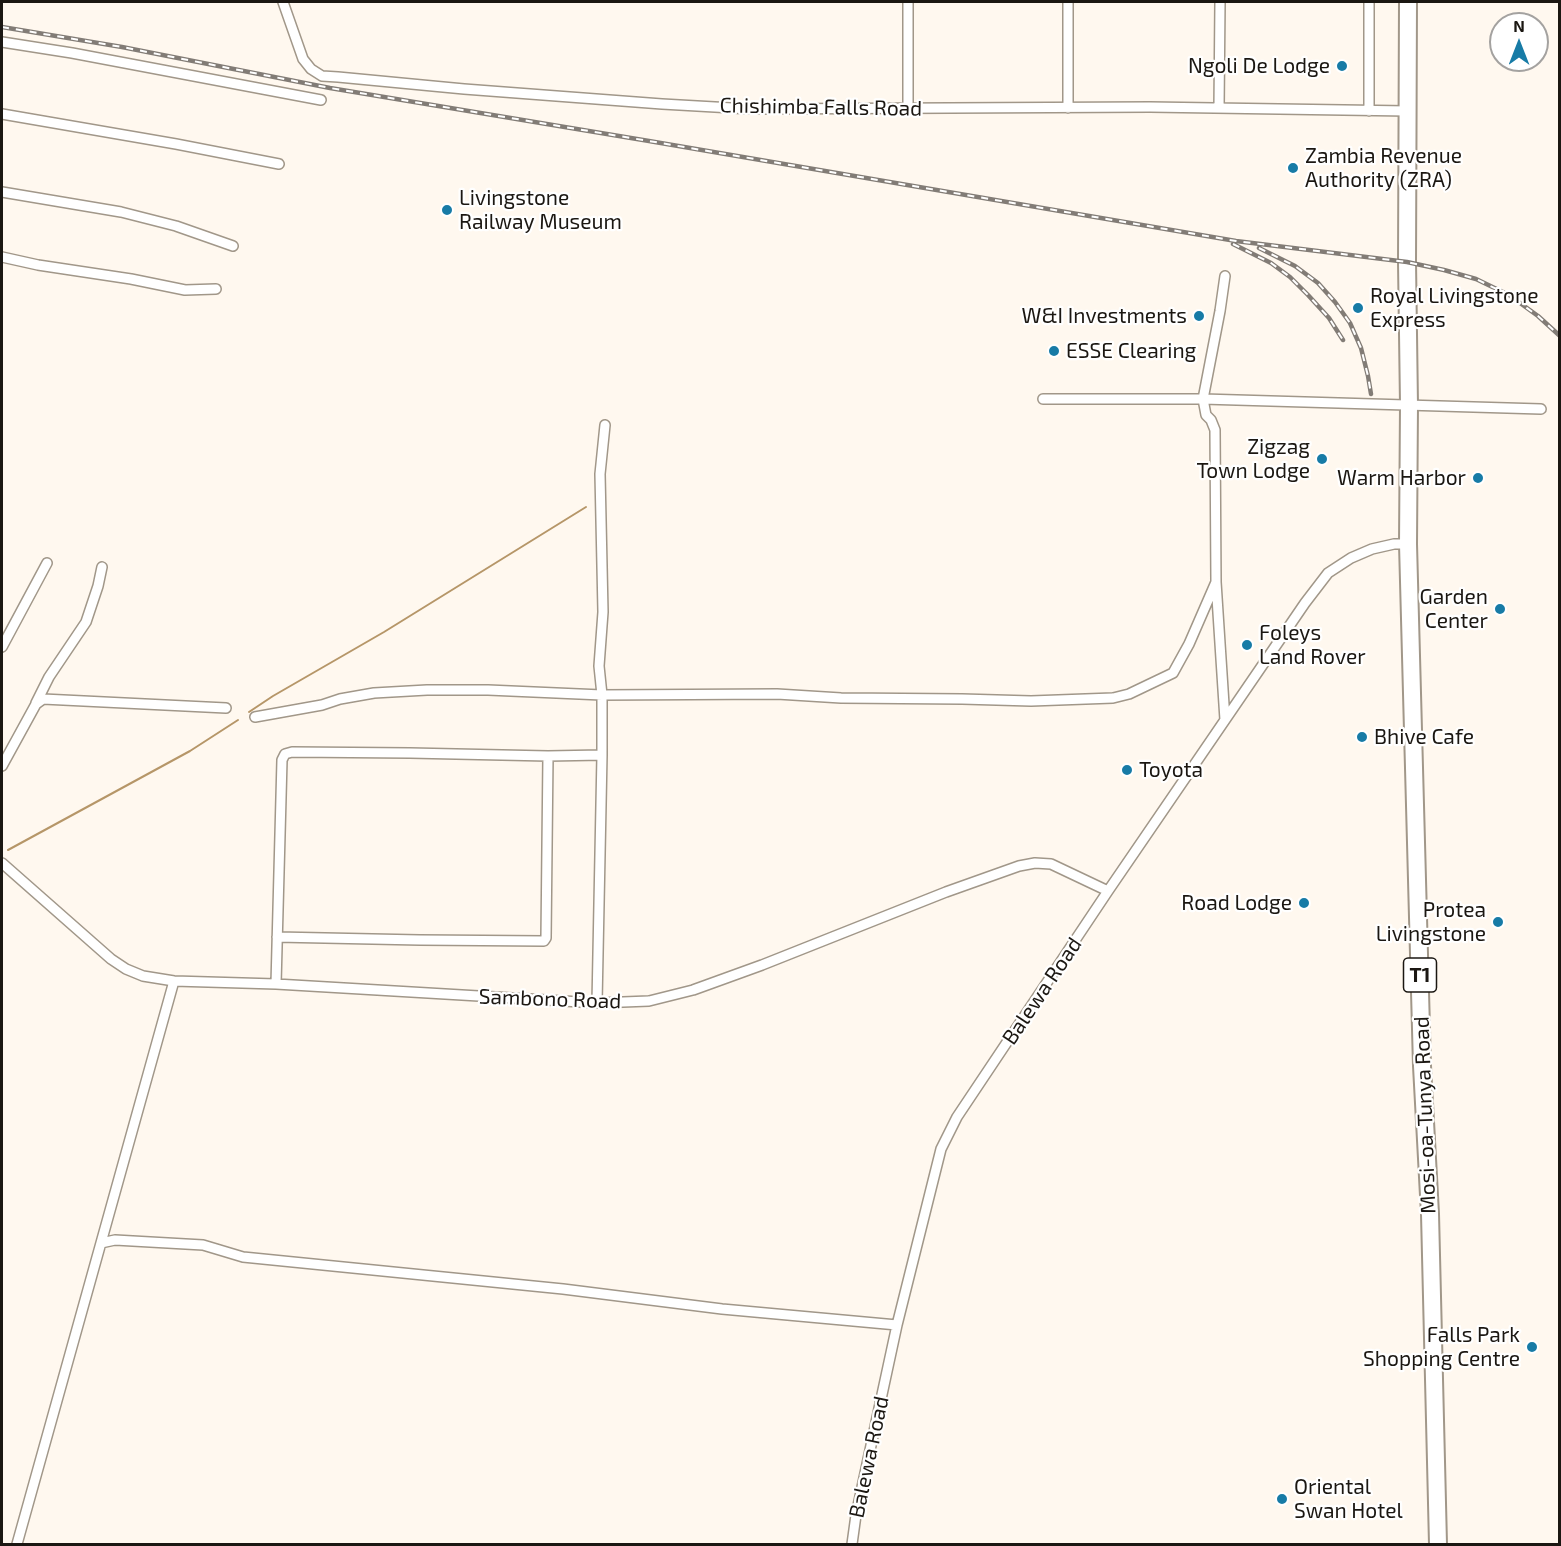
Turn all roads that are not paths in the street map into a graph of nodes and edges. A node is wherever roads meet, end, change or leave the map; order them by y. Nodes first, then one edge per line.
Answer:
1 (283, 2) edge
2 (908, 2) edge
3 (1068, 2) edge
4 (1220, 2) edge
5 (1369, 2) edge
6 (1408, 2) edge
7 (2, 42) edge
8 (321, 100) dead end
9 (908, 108) junction
10 (1068, 108) junction
11 (1219, 108) junction
12 (1369, 111) junction
13 (1408, 111) junction
14 (2, 114) edge
15 (279, 164) dead end
16 (2, 192) edge
17 (233, 246) dead end
18 (2, 257) edge
19 (1225, 276) dead end
20 (216, 289) dead end
21 (1043, 399) dead end
22 (1203, 399) junction
23 (1409, 405) junction
24 (1541, 409) dead end
25 (605, 425) dead end
26 (1408, 544) junction
27 (47, 563) dead end
28 (102, 567) dead end
29 (1216, 582) junction
30 (2, 647) edge
31 (602, 695) junction
32 (36, 704) junction
33 (226, 708) dead end
34 (255, 717) dead end
35 (1225, 720) junction
36 (602, 755) junction
37 (548, 756) junction
38 (2, 766) edge
39 (2, 863) edge
40 (1108, 891) junction
41 (277, 937) junction
42 (174, 981) junction
43 (276, 984) junction
44 (597, 1003) junction
45 (101, 1243) junction
46 (897, 1325) junction
47 (17, 1545) edge
48 (852, 1545) edge
49 (1438, 1545) edge

1 - 9 street, Chishimba Falls Road
2 - 9 street
3 - 10 street
4 - 11 street
5 - 12 street
6 - 13 highway, Mosi-oa-Tunya Road / T1
7 - 8 street
9 - 10 street, Chishimba Falls Road
10 - 11 street, Chishimba Falls Road
11 - 12 street, Chishimba Falls Road
12 - 13 street, Chishimba Falls Road
13 - 23 highway, Mosi-oa-Tunya Road / T1
14 - 15 street
16 - 17 street
18 - 20 street
19 - 22 street
21 - 22 street
22 - 23 street
22 - 29 street
23 - 24 street
23 - 26 highway, Mosi-oa-Tunya Road / T1
25 - 31 street
26 - 35 street, Balewa Road
26 - 49 highway, Mosi-oa-Tunya Road / T1
27 - 30 street
28 - 32 street
29 - 31 street
29 - 35 street
31 - 34 street
31 - 36 street
32 - 33 street
32 - 38 street
35 - 40 street, Balewa Road
36 - 37 street
36 - 44 street
37 - 41 street
37 - 41 street
39 - 42 street, Sambono Road
40 - 44 street, Sambono Road
40 - 46 street, Balewa Road
41 - 43 street
42 - 43 street, Sambono Road
42 - 45 street
43 - 44 street, Sambono Road
45 - 46 street
45 - 47 street
46 - 48 street, Balewa Road

